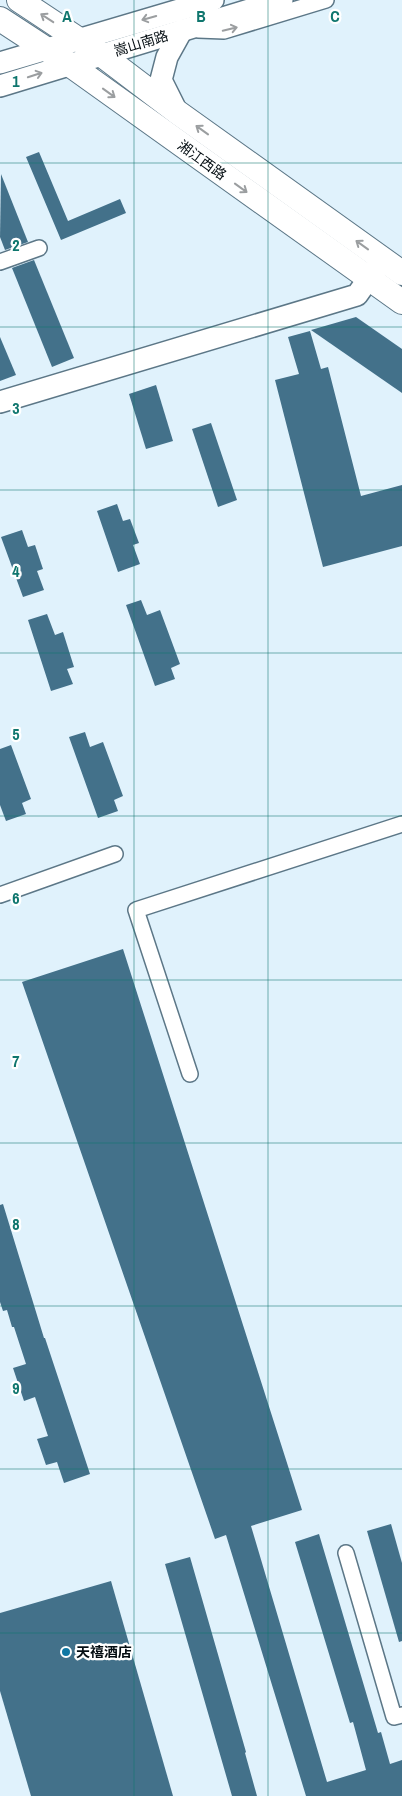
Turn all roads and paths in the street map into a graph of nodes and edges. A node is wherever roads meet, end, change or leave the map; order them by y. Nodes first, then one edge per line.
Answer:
1 (19, 0) edge
2 (213, 0) edge
3 (282, 0) edge
4 (326, 0) edge
5 (182, 14) edge
6 (0, 19) edge
7 (79, 39) junction
8 (47, 49) junction
9 (102, 55) junction
10 (0, 63) edge
11 (70, 64) junction
12 (0, 86) edge
13 (177, 112) junction
14 (39, 248) dead end
15 (382, 259) junction
16 (0, 262) edge
17 (402, 273) edge
18 (368, 279) junction
19 (402, 302) edge
20 (0, 402) edge
21 (402, 824) edge
22 (115, 854) dead end
23 (0, 896) edge
24 (190, 1074) dead end
25 (346, 1553) dead end
26 (402, 1715) edge

7 -> 1 main road, 湘江西路
2 - 5 main road, 嵩山南路
3 - 5 main road, 嵩山南路
5 -> 4 street
5 -> 7 main road, 嵩山南路
5 - 9 main road, 嵩山南路
5 - 13 main road
6 - 8 main road, 湘江西路
7 - 8 main road, 嵩山南路
7 - 9 main road, 湘江西路
8 - 10 main road, 嵩山南路
8 - 11 main road, 湘江西路
9 - 11 main road, 嵩山南路
9 - 13 main road, 湘江西路
12 -> 11 main road, 嵩山南路
11 -> 18 main road, 湘江西路
15 -> 13 main road, 湘江西路
14 - 16 street
15 - 17 main road, 湘江西路
15 - 18 main road
18 - 19 main road, 湘江西路
18 - 20 main road
21 - 24 street
22 - 23 street
25 - 26 street

